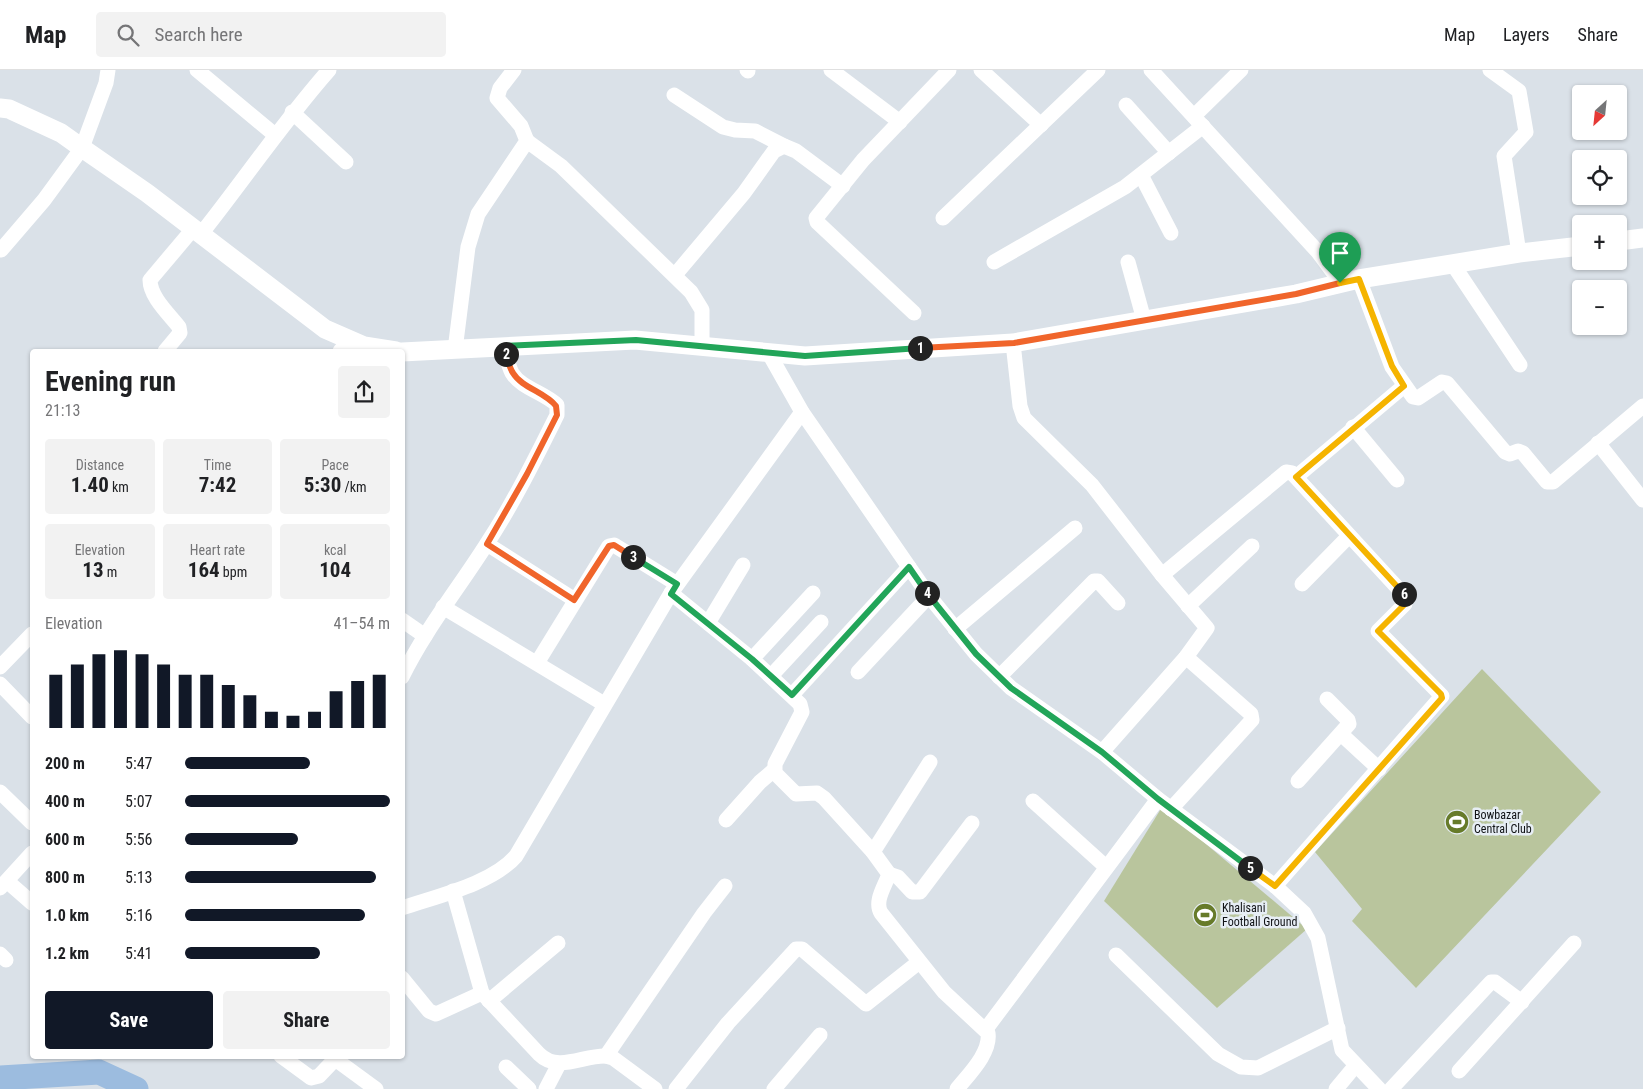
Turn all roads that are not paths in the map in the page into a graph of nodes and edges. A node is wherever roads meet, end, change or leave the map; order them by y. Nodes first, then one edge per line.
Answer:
1 (108, 70) edge
2 (197, 70) edge
3 (329, 70) edge
4 (514, 70) edge
5 (831, 70) edge
6 (950, 70) edge
7 (981, 70) edge
8 (1098, 70) edge
9 (1151, 70) edge
10 (1241, 70) edge
11 (1490, 70) edge
12 (674, 95) dead end
13 (1126, 105) dead end
14 (0, 108) edge
15 (292, 112) junction
16 (1198, 121) junction
17 (900, 122) junction
18 (1040, 126) junction
19 (276, 135) junction
20 (527, 141) junction
21 (784, 146) junction
22 (82, 148) junction
23 (1169, 153) junction
24 (346, 162) dead end
25 (1141, 175) junction
26 (843, 186) junction
27 (943, 218) dead end
28 (197, 231) junction
29 (1171, 233) dead end
30 (1643, 238) edge
31 (1627, 240) edge
32 (1572, 247) edge
33 (0, 250) edge
34 (1519, 253) junction
35 (994, 262) dead end
36 (1128, 262) dead end
37 (1452, 263) junction
38 (675, 274) junction
39 (1359, 279) junction
40 (1340, 283) junction
41 (914, 313) dead end
42 (1144, 320) junction
43 (1014, 343) junction
44 (345, 346) edge
45 (503, 346) junction
46 (702, 346) junction
47 (167, 349) edge
48 (381, 349) edge
49 (455, 350) junction
50 (405, 351) edge
51 (768, 352) junction
52 (1520, 365) dead end
53 (1404, 386) junction
54 (1643, 406) edge
55 (802, 412) junction
56 (1353, 426) junction
57 (1598, 443) junction
58 (1296, 477) junction
59 (1397, 480) dead end
60 (1643, 500) edge
61 (1075, 528) dead end
62 (1349, 536) junction
63 (487, 544) junction
64 (1252, 546) dead end
65 (743, 565) dead end
66 (909, 567) junction
67 (1162, 575) junction
68 (1302, 584) dead end
69 (674, 589) junction
70 (813, 593) dead end
71 (929, 596) junction
72 (574, 600) junction
73 (1118, 603) dead end
74 (1188, 606) junction
75 (443, 607) junction
76 (405, 622) edge
77 (821, 622) dead end
78 (708, 623) junction
79 (955, 629) junction
80 (30, 636) edge
81 (425, 636) junction
82 (1186, 657) junction
83 (752, 659) junction
84 (537, 662) junction
85 (0, 667) edge
86 (405, 671) edge
87 (858, 672) dead end
88 (771, 676) junction
89 (999, 677) junction
90 (5, 689) edge
91 (792, 695) junction
92 (1327, 699) dead end
93 (604, 704) junction
94 (0, 706) edge
95 (30, 715) edge
96 (1342, 734) junction
97 (1102, 752) junction
98 (930, 762) dead end
99 (1379, 768) junction
100 (774, 770) junction
101 (1298, 782) dead end
102 (0, 792) edge
103 (1158, 799) junction
104 (1033, 801) dead end
105 (1171, 809) junction
106 (726, 820) dead end
107 (30, 821) edge
108 (972, 824) dead end
109 (873, 852) junction
110 (30, 855) edge
111 (1106, 867) junction
112 (889, 874) junction
113 (4, 885) edge
114 (726, 886) dead end
115 (1275, 886) junction
116 (453, 891) junction
117 (30, 902) edge
118 (405, 907) edge
119 (558, 943) dead end
120 (1574, 943) dead end
121 (1116, 955) dead end
122 (920, 962) junction
123 (405, 983) edge
124 (486, 996) junction
125 (1522, 1002) junction
126 (1338, 1028) junction
127 (986, 1029) junction
128 (820, 1035) dead end
129 (606, 1056) junction
130 (285, 1059) edge
131 (336, 1059) edge
132 (338, 1059) edge
133 (560, 1064) junction
134 (1356, 1065) junction
135 (506, 1067) dead end
136 (1459, 1071) dead end
137 (376, 1089) edge
138 (529, 1089) edge
139 (546, 1089) edge
140 (656, 1089) edge
141 (676, 1089) edge
142 (774, 1089) edge
143 (957, 1089) edge
144 (1336, 1089) edge
145 (1379, 1089) edge
146 (1391, 1089) edge

1 - 22 street
2 - 19 street
3 - 15 street
4 - 20 street
5 - 17 street
6 - 17 street
7 - 18 street
8 - 18 street
9 - 16 street
10 - 16 street
11 - 34 street
12 - 21 street
13 - 23 street
14 - 22 main road
15 - 19 street
15 - 24 street
16 - 23 street
16 - 40 street
17 - 26 street
18 - 27 street
19 - 28 street
20 - 38 street
20 - 49 street
21 - 26 street
21 - 38 street
22 - 28 main road
22 - 33 street
23 - 25 street
25 - 29 street
25 - 35 street
26 - 41 street
28 - 44 main road
28 - 47 street
30 - 31 main road
32 - 34 main road
34 - 37 main road
36 - 42 street
37 - 39 main road
37 - 52 street
38 - 46 street
39 - 40 main road
39 - 53 street
40 - 42 main road
42 - 43 main road
43 - 51 main road
43 - 67 street
44 - 48 main road
45 - 46 main road
45 - 49 main road
45 - 63 street
46 - 51 main road
49 - 50 main road
51 - 55 street
53 - 56 street
53 - 57 street
54 - 57 street
55 - 66 street
55 - 69 street
56 - 58 street
56 - 59 street
57 - 60 street
58 - 62 street
58 - 67 street
61 - 79 street
62 - 68 street
62 - 99 street
63 - 72 street
63 - 75 street
64 - 74 street
65 - 78 street
66 - 71 street
66 - 91 street
67 - 74 street
69 - 72 street
69 - 78 street
69 - 93 street
70 - 83 street
71 - 79 street
71 - 87 street
72 - 84 street
73 - 89 street
74 - 82 street
75 - 81 street
75 - 84 street
76 - 81 street
77 - 88 street
78 - 83 street
79 - 89 street
80 - 85 street
81 - 86 street
82 - 97 street
82 - 105 street
83 - 88 street
84 - 93 street
88 - 91 street
89 - 97 street
90 - 94 street
90 - 95 street
91 - 100 street
92 - 96 street
93 - 116 street
96 - 99 street
96 - 101 street
97 - 103 street
98 - 109 street
99 - 115 street
100 - 106 street
100 - 109 street
102 - 107 street
103 - 105 street
103 - 111 street
104 - 111 street
105 - 115 street
108 - 112 street
109 - 112 street
110 - 113 street
111 - 127 street
112 - 122 street
113 - 117 street
114 - 129 street
115 - 126 street
116 - 118 street
116 - 124 street
119 - 124 street
120 - 125 street
121 - 126 street
122 - 127 street
122 - 141 street
123 - 124 street
124 - 133 street
125 - 136 street
125 - 146 street
126 - 134 street
127 - 143 street
128 - 142 street
129 - 133 street
129 - 140 street
130 - 131 street
132 - 137 street
133 - 139 street
134 - 144 street
134 - 145 street
135 - 138 street

